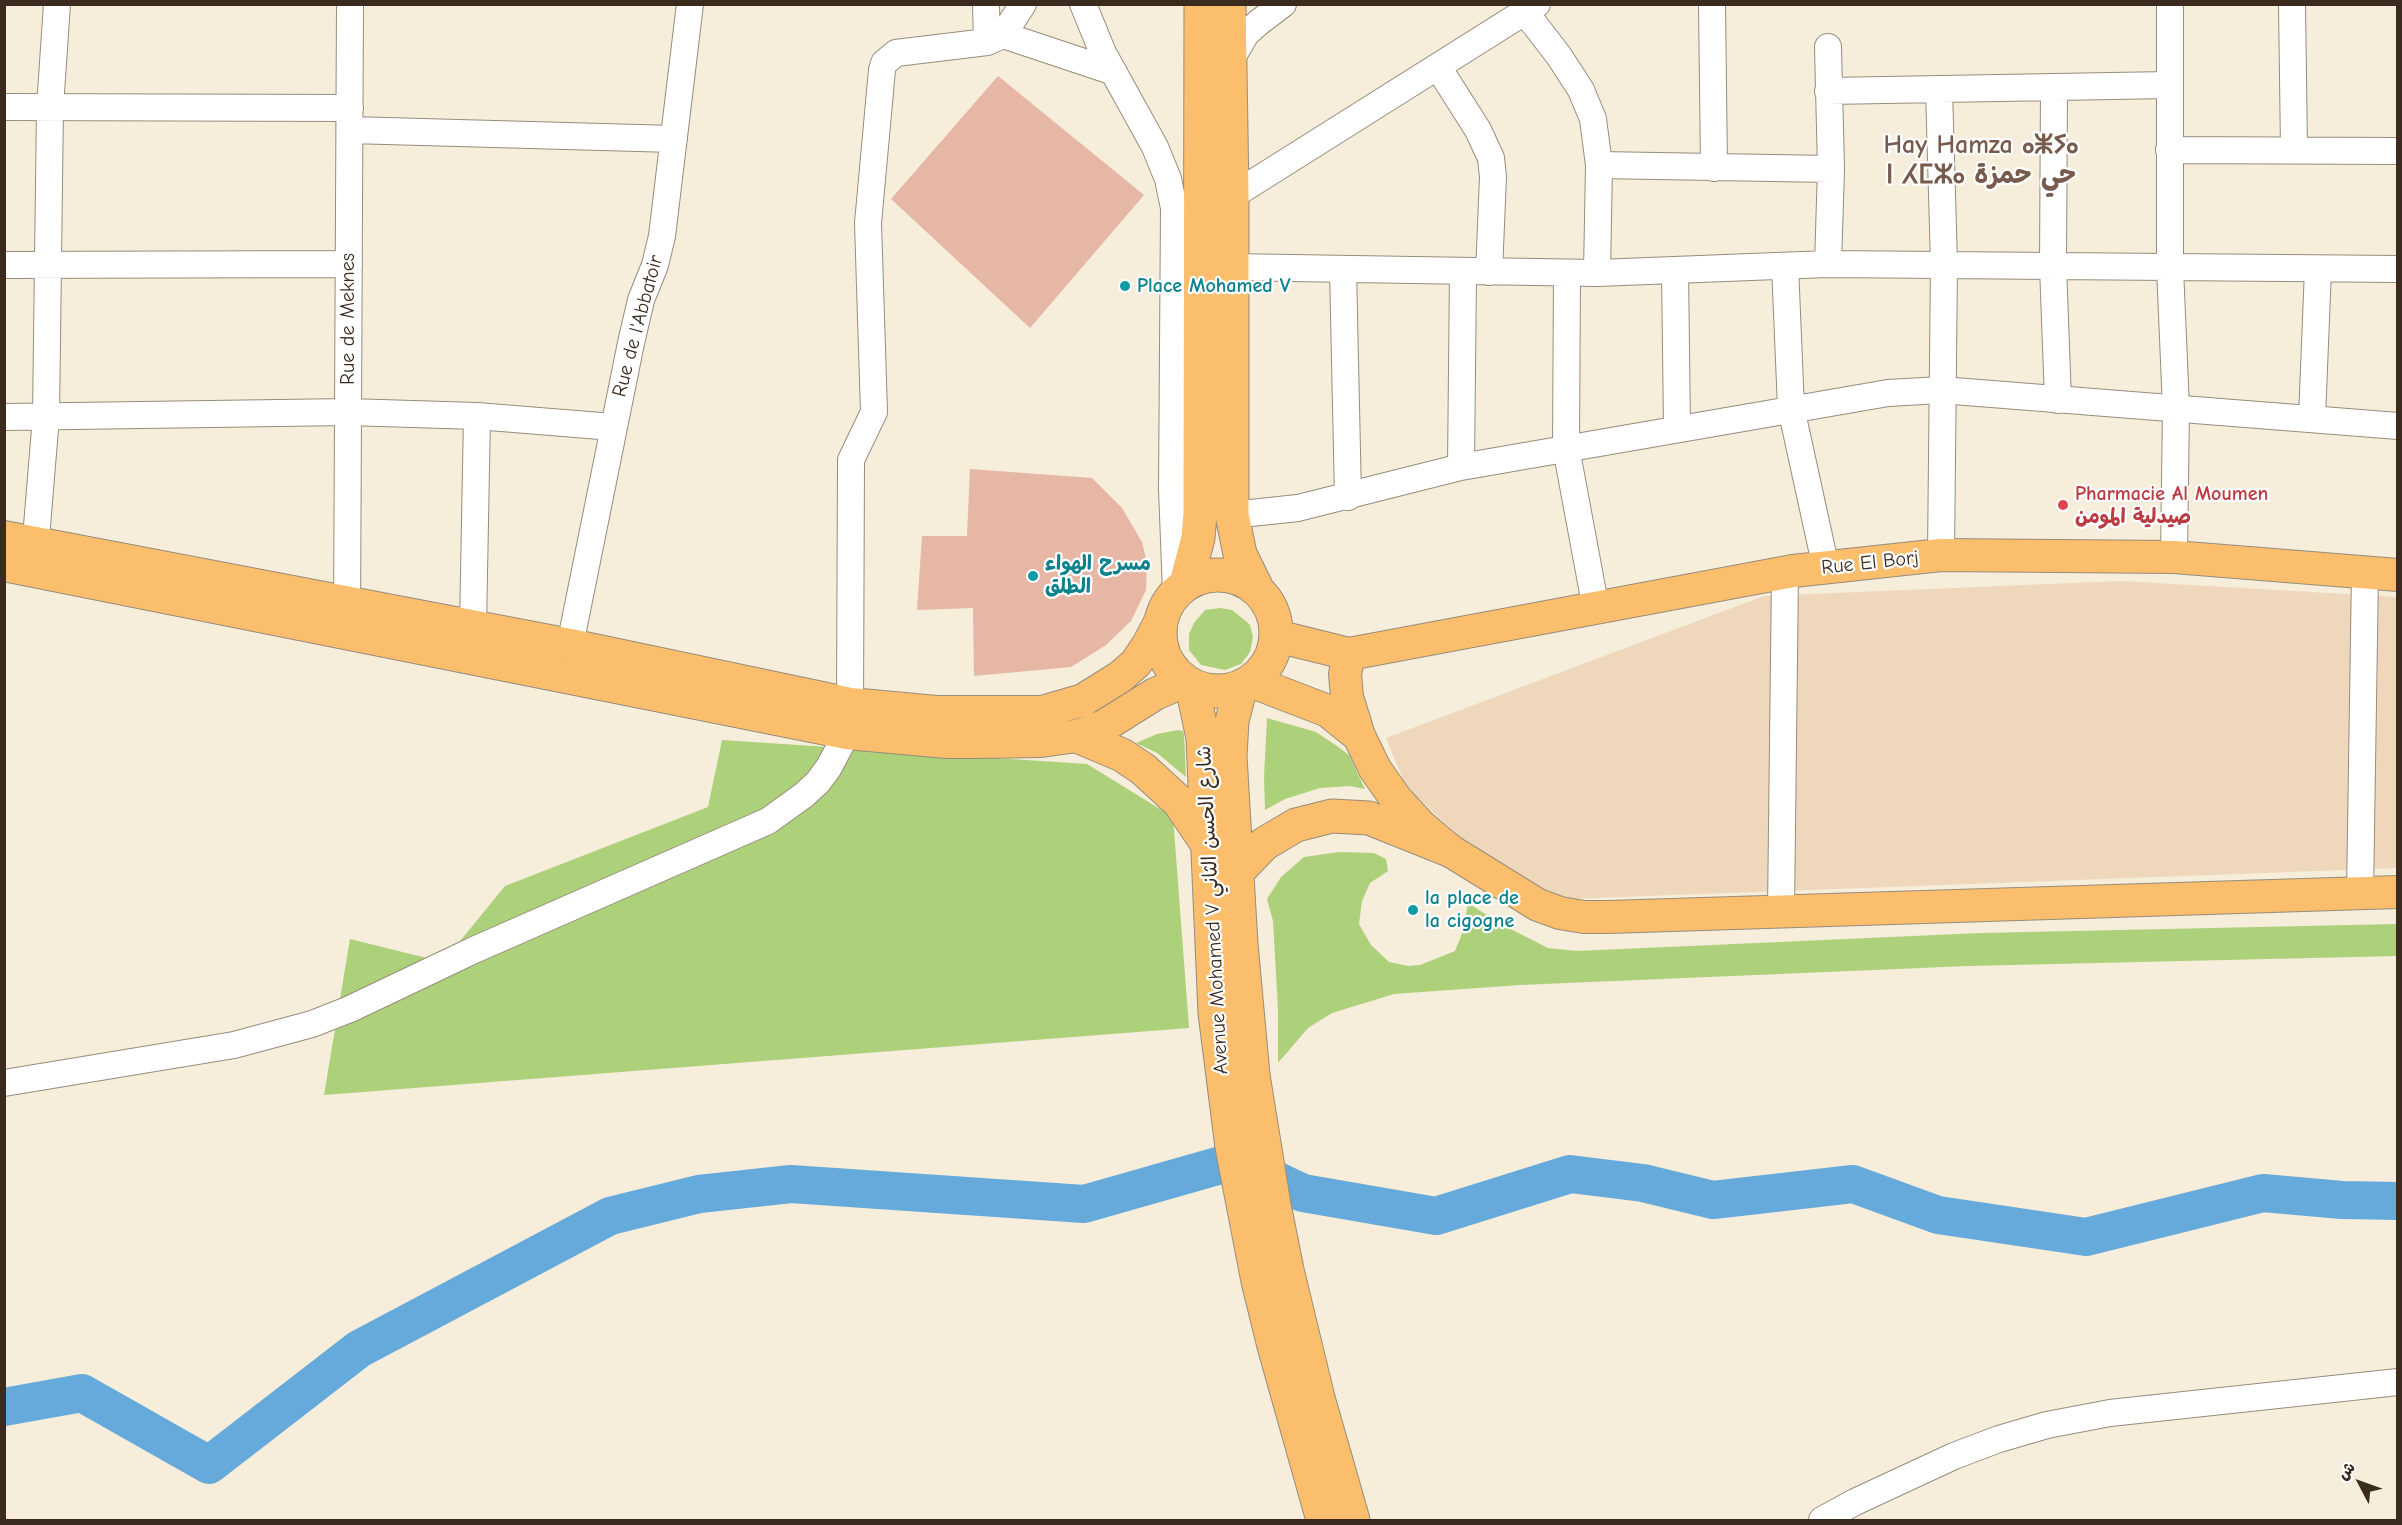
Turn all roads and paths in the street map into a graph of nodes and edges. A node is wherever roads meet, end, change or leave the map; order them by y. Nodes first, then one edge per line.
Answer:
1 (57, 4) edge
2 (350, 4) edge
3 (690, 4) edge
4 (986, 4) edge
5 (1023, 4) edge
6 (1083, 4) edge
7 (1200, 4) edge
8 (1229, 4) edge
9 (1283, 4) edge
10 (1712, 4) edge
11 (2170, 4) edge
12 (2292, 4) edge
13 (1531, 8) edge
14 (995, 39) junction
15 (1827, 47) dead end
16 (1229, 63) junction
17 (1438, 67) junction
18 (1114, 72) junction
19 (2169, 85) junction
20 (2054, 87) junction
21 (1939, 89) junction
22 (1828, 92) junction
23 (4, 107) edge
24 (50, 107) junction
25 (350, 119) junction
26 (674, 139) junction
27 (2169, 150) junction
28 (2294, 150) junction
29 (2397, 151) edge
30 (1599, 165) junction
31 (1714, 168) junction
32 (1830, 169) junction
33 (1232, 196) junction
34 (349, 264) junction
35 (1828, 264) junction
36 (1944, 264) junction
37 (4, 265) edge
38 (48, 266) junction
39 (1785, 266) junction
40 (2053, 266) junction
41 (1230, 267) junction
42 (2170, 268) junction
43 (2318, 269) junction
44 (2397, 269) edge
45 (1343, 270) junction
46 (1675, 270) junction
47 (1463, 272) junction
48 (1489, 272) junction
49 (1567, 273) junction
50 (1597, 273) junction
51 (1941, 390) junction
52 (2058, 400) junction
53 (1791, 408) junction
54 (2176, 408) junction
55 (348, 412) junction
56 (477, 416) junction
57 (4, 417) edge
58 (46, 417) junction
59 (2312, 418) junction
60 (2397, 426) edge
61 (612, 427) junction
62 (1677, 429) junction
63 (1566, 448) junction
64 (1461, 467) junction
65 (1348, 497) junction
66 (1232, 515) junction
67 (4, 537) edge
68 (1941, 555) junction
69 (2174, 557) junction
70 (25, 559) edge
71 (1826, 568) junction
72 (1785, 573) junction
73 (2365, 573) junction
74 (2397, 575) edge
75 (1258, 591) junction
76 (1174, 599) junction
77 (1596, 609) junction
78 (347, 618) junction
79 (473, 627) junction
80 (1276, 636) junction
81 (570, 645) junction
82 (1348, 654) junction
83 (1189, 683) junction
84 (1245, 684) junction
85 (849, 718) junction
86 (1077, 736) junction
87 (1359, 736) junction
88 (1206, 842) junction
89 (1449, 850) junction
90 (1237, 872) junction
91 (2397, 892) edge
92 (2360, 894) junction
93 (1781, 912) junction
94 (1231, 1012) junction
95 (4, 1083) edge
96 (2397, 1382) edge
97 (1305, 1405) junction
98 (1323, 1521) edge
99 (1353, 1521) edge
100 (1821, 1521) edge

1 - 24 street
2 - 25 street, Rue de Meknes
3 - 26 street, Rue de l'Abbatoir
4 - 14 street
5 - 14 street
6 - 18 street
7 - 76 highway
8 - 16 highway
9 - 16 street
10 - 31 street
11 - 19 street
12 - 28 street
13 - 17 street
13 - 30 street
14 - 18 street
14 - 85 street
15 - 22 street
16 - 33 highway
17 - 33 street
17 - 48 street
18 - 76 street
19 - 20 street
19 - 27 street
20 - 21 street
20 - 40 street
21 - 22 street
21 - 36 street
22 - 32 street
23 - 24 street
24 - 25 street
24 - 38 street
25 - 26 street
25 - 34 street, Rue de Meknes
26 - 61 street, Rue de l'Abbatoir
27 - 28 street
27 - 42 street
28 - 29 street
30 - 31 street
30 - 50 street
31 - 32 street
32 - 35 street
33 - 41 highway
34 - 38 street
34 - 55 street, Rue de Meknes
35 - 36 street
35 - 39 street
36 - 40 street
36 - 51 street
37 - 38 street
38 - 58 street
39 - 46 street
39 - 53 street
40 - 42 street
40 - 52 street
41 - 45 street
41 - 66 highway
42 - 43 street
42 - 54 street
43 - 44 street
43 - 59 street
45 - 47 street
45 - 65 street
46 - 50 street
46 - 62 street
47 - 48 street
47 - 64 street
48 - 49 street
49 - 50 street
49 - 63 street
51 - 52 street
51 - 53 street
51 - 68 street
52 - 54 street
53 - 62 street
53 - 71 street
54 - 59 street
54 - 69 street
55 - 56 street
55 - 58 street
55 - 78 street, Rue de Meknes
56 - 61 street
56 - 79 street
57 - 58 street
58 - 70 street
59 - 60 street
61 - 81 street, Rue de l'Abbatoir
62 - 63 street
63 - 64 street
63 - 77 street
64 - 65 street
65 - 66 street
66 - 75 highway
67 - 70 main road
68 - 69 main road, Rue El Borj
68 - 71 main road, Rue El Borj
69 - 73 main road, Rue El Borj
70 - 78 main road
71 - 72 main road, Rue El Borj
72 - 77 main road, Rue El Borj
72 - 93 street
73 - 74 main road, Rue El Borj
73 - 92 street
75 - 76 highway
75 - 80 highway
76 - 83 highway
76 - 85 main road
77 - 82 main road, Rue El Borj
78 - 79 main road
78 - 85 main road
79 - 81 main road
80 - 82 main road
80 - 84 highway
81 - 85 main road
82 - 87 main road
83 - 84 highway
83 - 86 main road
83 - 88 highway, Avenue Mohamed V شارع الحسن الثاني
84 - 87 main road
84 - 90 highway, Avenue Mohamed V شارع الحسن الثاني
85 - 86 main road
85 - 95 street
86 - 88 highway
87 - 89 main road
88 - 94 highway, Avenue Mohamed V شارع الحسن الثاني
89 - 90 highway
89 - 93 main road
90 - 94 highway, Avenue Mohamed V شارع الحسن الثاني
91 - 92 main road
92 - 93 main road
94 - 97 highway, Avenue Mohamed V شارع الحسن الثاني
96 - 100 street
97 - 98 highway, Avenue Mohamed V شارع الحسن الثاني
97 - 99 highway, Avenue Mohamed V شارع الحسن الثاني

